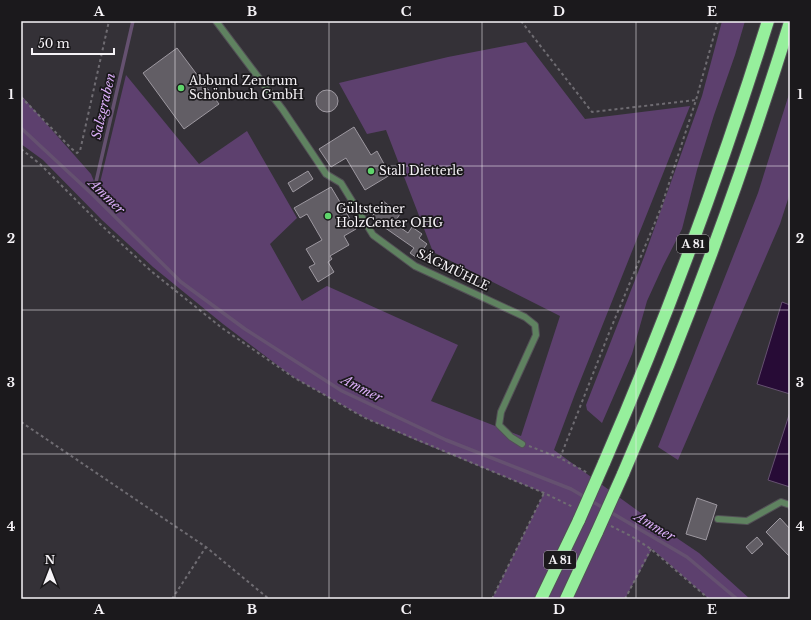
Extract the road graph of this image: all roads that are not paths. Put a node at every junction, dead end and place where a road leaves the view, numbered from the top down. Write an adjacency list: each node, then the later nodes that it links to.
1 (216, 21): 4 (lane, SÄGMÜHLE)
2 (768, 21): 7 (highway, A 81, bridge)
3 (790, 22): 8 (highway, A 81, bridge)
4 (522, 444)
5 (790, 506): 6 (lane)
6 (718, 518)
7 (541, 599)
8 (566, 599)

